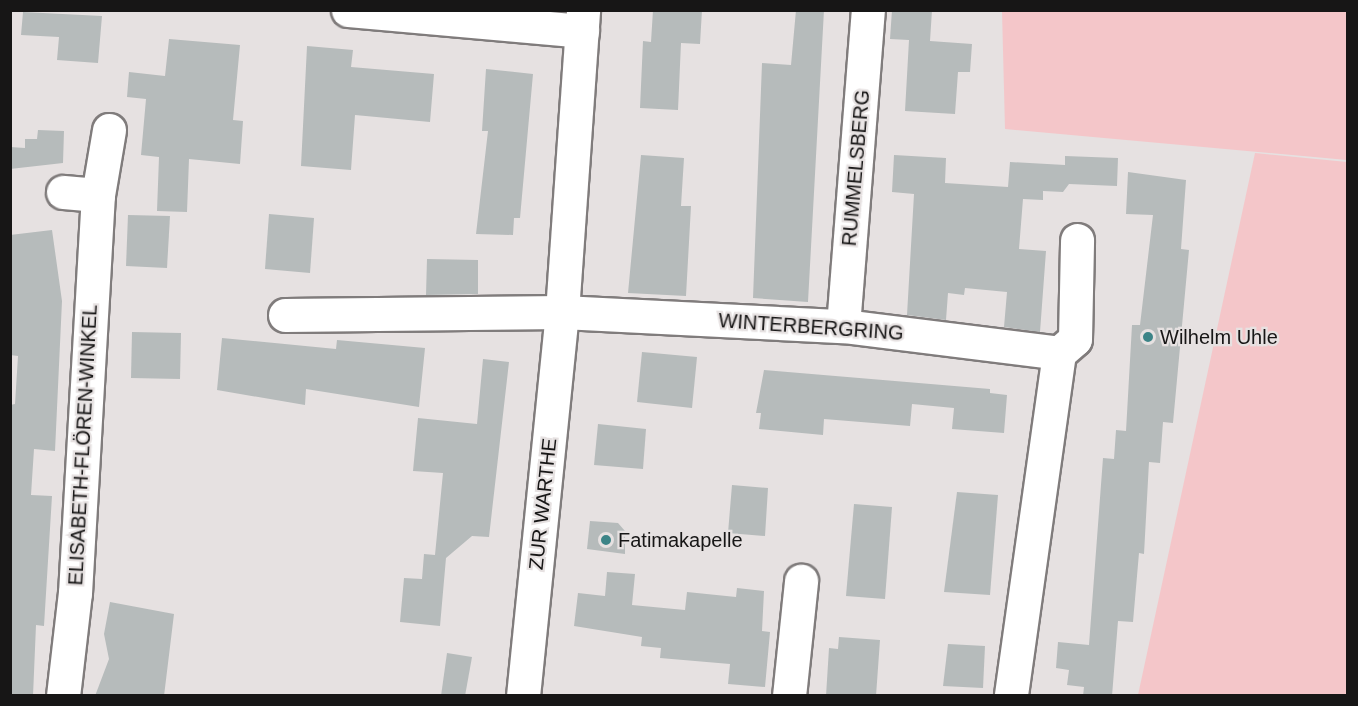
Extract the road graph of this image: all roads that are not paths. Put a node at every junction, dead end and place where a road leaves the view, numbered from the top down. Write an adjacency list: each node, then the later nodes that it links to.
1 (348, 10): 3 (street)
2 (868, 10): 10 (street, RUMMELSBERG)
3 (583, 21): 8 (street, ZUR WARTHE)
4 (109, 130): 6 (street, ELISABETH-FLÖREN-WINKEL)
5 (63, 192): 6 (street)
6 (98, 195): 13 (street, ELISABETH-FLÖREN-WINKEL)
7 (1077, 240): 11 (street)
8 (562, 312): 9 (street); 10 (street, WINTERBERGRING); 14 (street, ZUR WARTHE)
9 (285, 315)
10 (843, 326): 11 (street, WINTERBERGRING)
11 (1059, 353): 16 (street)
12 (801, 581): 15 (street)
13 (63, 696)
14 (523, 696)
15 (789, 696)
16 (1011, 696)

